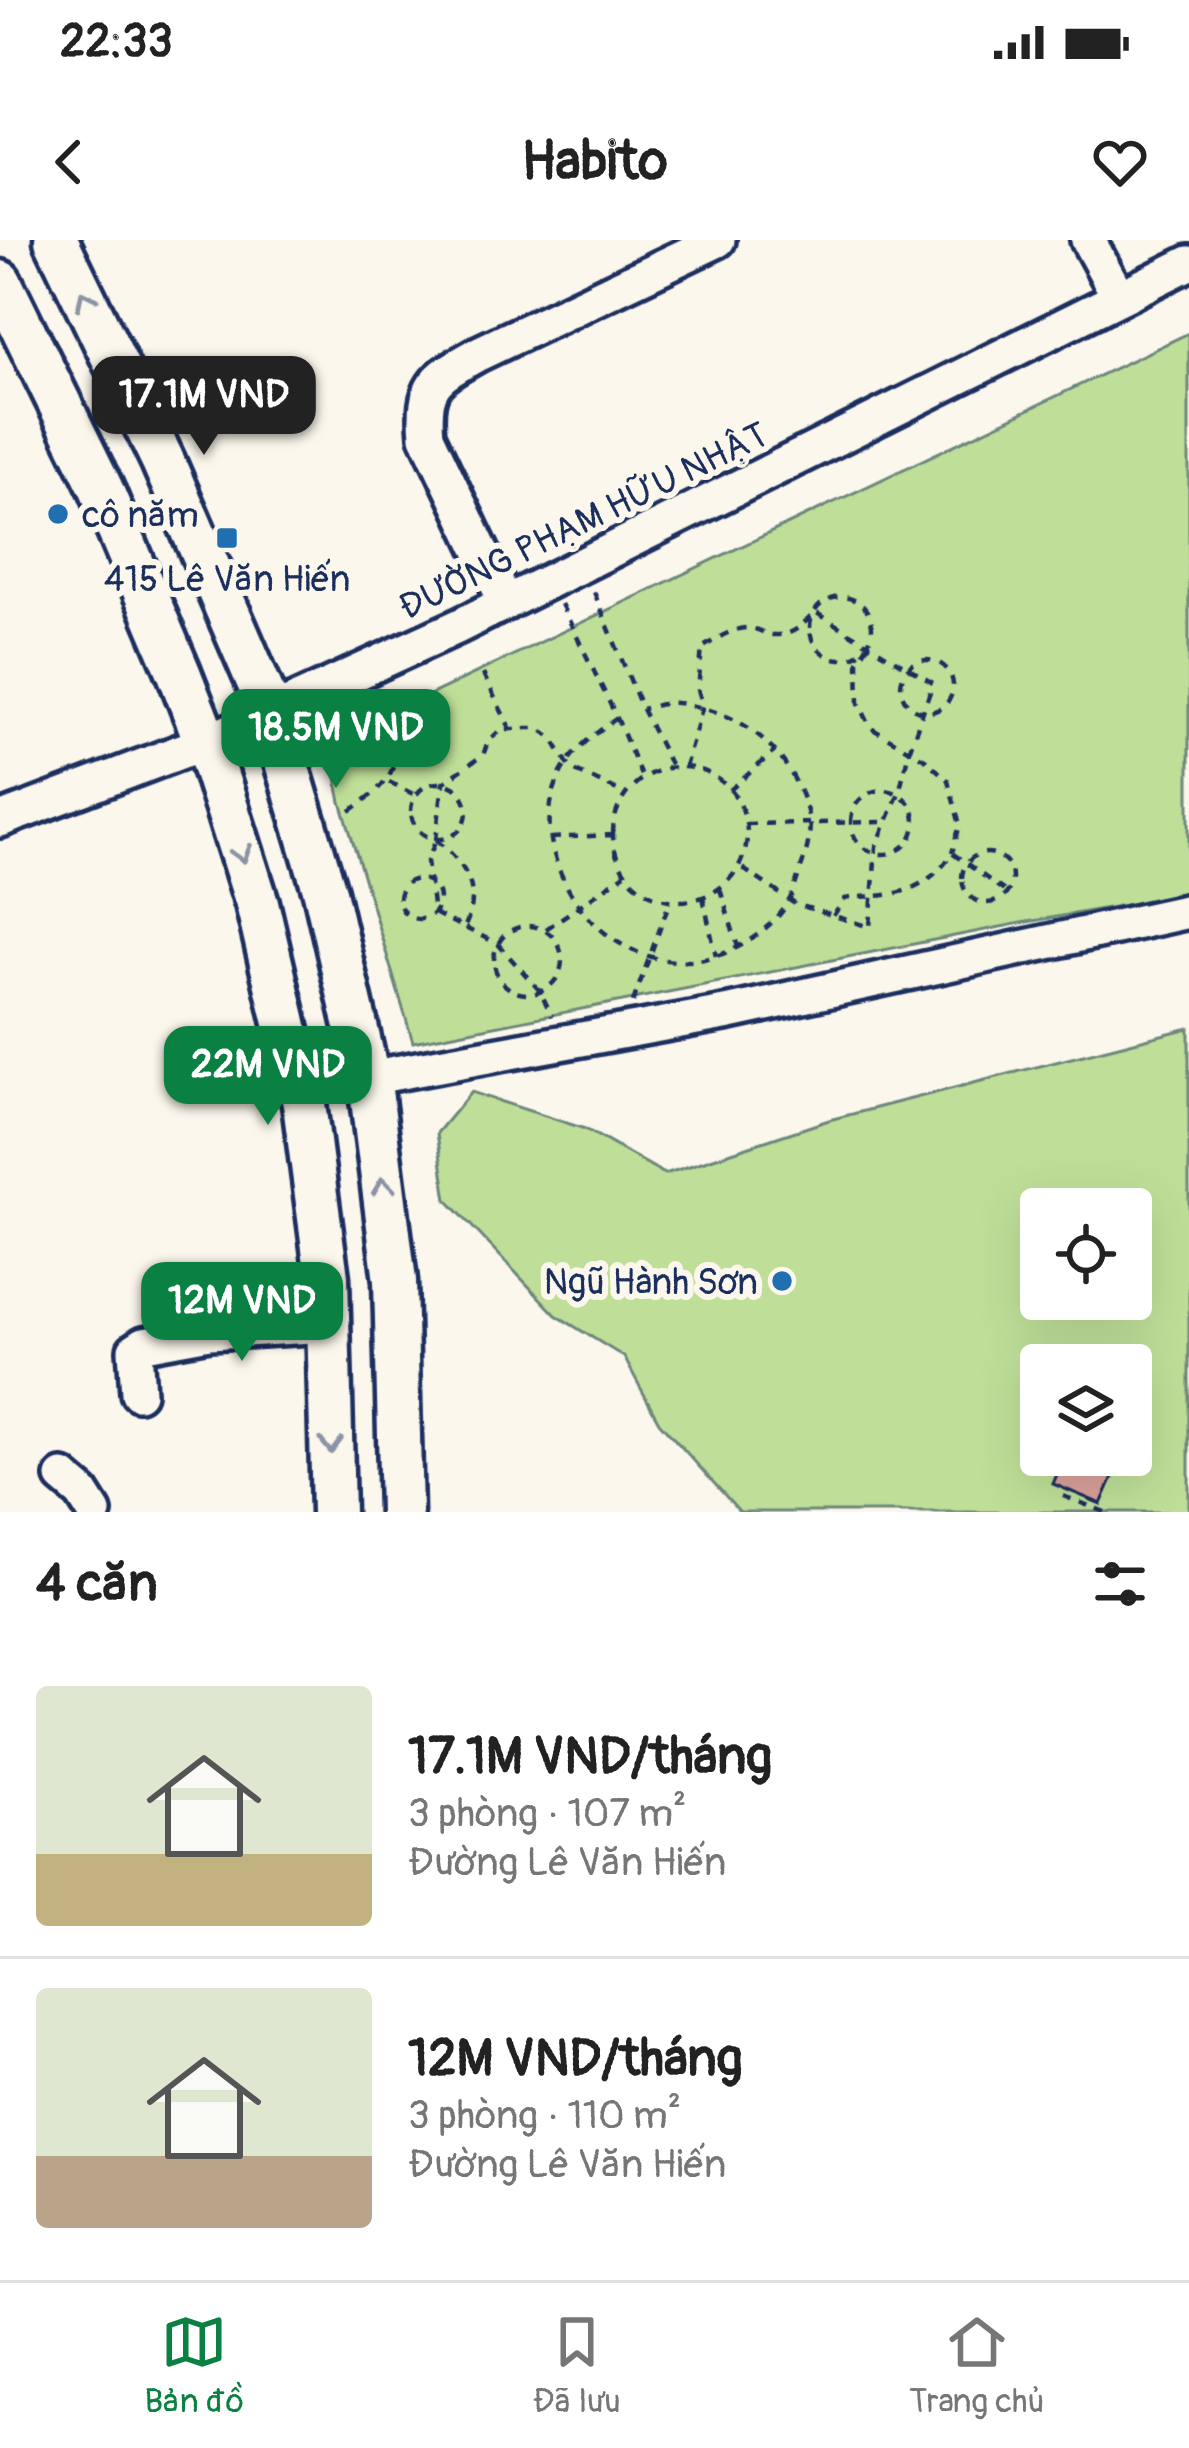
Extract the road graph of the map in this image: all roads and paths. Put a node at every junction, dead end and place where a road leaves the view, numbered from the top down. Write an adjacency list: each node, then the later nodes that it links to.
1 (56, 240): 16 (main road, one-way to 1)
2 (718, 240): 9 (street)
3 (1088, 240): 6 (street)
4 (1189, 262): 6 (street, ĐƯỜNG PHẠM HỮU NHẬT)
5 (0, 282): 21 (main road)
6 (1119, 297): 7 (street, ĐƯỜNG PHẠM HỮU NHẬT)
7 (584, 566): 8 (street, ĐƯỜNG PHẠM HỮU NHẬT); 15 (path)
8 (551, 582): 9 (street, ĐƯỜNG PHẠM HỮU NHẬT); 19 (path)
9 (506, 603): 16 (street, ĐƯỜNG PHẠM HỮU NHẬT)
10 (814, 612): 11 (path); 11 (path); 11 (path); 14 (path)
11 (868, 644): 12 (path); 22 (path)
12 (908, 668): 17 (path); 17 (path); 17 (path)
13 (483, 674): 20 (path)
14 (703, 708): 15 (path); 23 (path); 25 (path)
15 (642, 710): 26 (path)
16 (272, 712): 21 (street, ĐƯỜNG PHẠM HỮU NHẬT); 67 (main road)
17 (923, 712): 22 (path)
18 (389, 716): 28 (path)
19 (617, 718): 24 (path); 27 (path)
20 (510, 728): 24 (path); 29 (path)
21 (206, 742): 35 (street, ĐƯỜNG PHẠM HỮU NHẬT); 68 (main road, one-way to 68)
22 (909, 751): 31 (path); 43 (path)
23 (775, 752): 30 (path); 37 (path)
24 (568, 763): 32 (path); 41 (path)
25 (685, 767): 26 (path); 30 (path)
26 (672, 768): 27 (path)
27 (642, 778): 32 (path)
28 (388, 782): 33 (path); 34 (path)
29 (442, 783): 33 (path); 42 (path); 42 (path)
30 (730, 790): 39 (path)
31 (899, 793): 36 (path); 38 (path); 44 (path)
32 (626, 794): 40 (path)
33 (415, 795): 42 (path)
34 (350, 811)
35 (0, 820)
36 (884, 822): 38 (path); 44 (path)
37 (810, 823): 38 (path); 39 (path); 54 (path)
38 (850, 823): 44 (path)
39 (746, 824): 46 (path)
40 (612, 835): 41 (path); 47 (path)
41 (551, 838): 55 (path)
42 (436, 840): 48 (path); 59 (path)
43 (952, 853): 45 (path); 51 (path)
44 (875, 854): 51 (path)
45 (966, 863): 50 (path); 50 (path); 50 (path)
46 (739, 866): 49 (path); 54 (path)
47 (625, 874): 53 (path); 55 (path)
48 (428, 881): 57 (path); 57 (path)
49 (720, 888): 52 (path); 62 (path)
50 (1007, 893)
51 (872, 896): 58 (path); 58 (path)
52 (703, 897): 53 (path); 63 (path)
53 (670, 901): 64 (path)
54 (790, 901): 58 (path); 62 (path)
55 (579, 906): 60 (path); 64 (path)
56 (1189, 910): 66 (street)
57 (434, 913): 59 (path)
58 (833, 916)
59 (464, 928): 61 (path)
60 (543, 930): 61 (path); 65 (path)
61 (498, 944): 65 (path); 65 (path)
62 (738, 946): 63 (path)
63 (716, 956): 64 (path)
64 (648, 957): 66 (path)
65 (540, 992)
66 (623, 1031): 67 (street)
67 (368, 1078): 74 (main road, one-way to 67)
68 (328, 1325): 69 (street); 73 (main road, one-way to 73)
69 (138, 1393)
70 (63, 1477): 72 (street)
71 (1063, 1496): 75 (path)
72 (94, 1512)
73 (333, 1512)
74 (401, 1512)
75 (1105, 1512)

